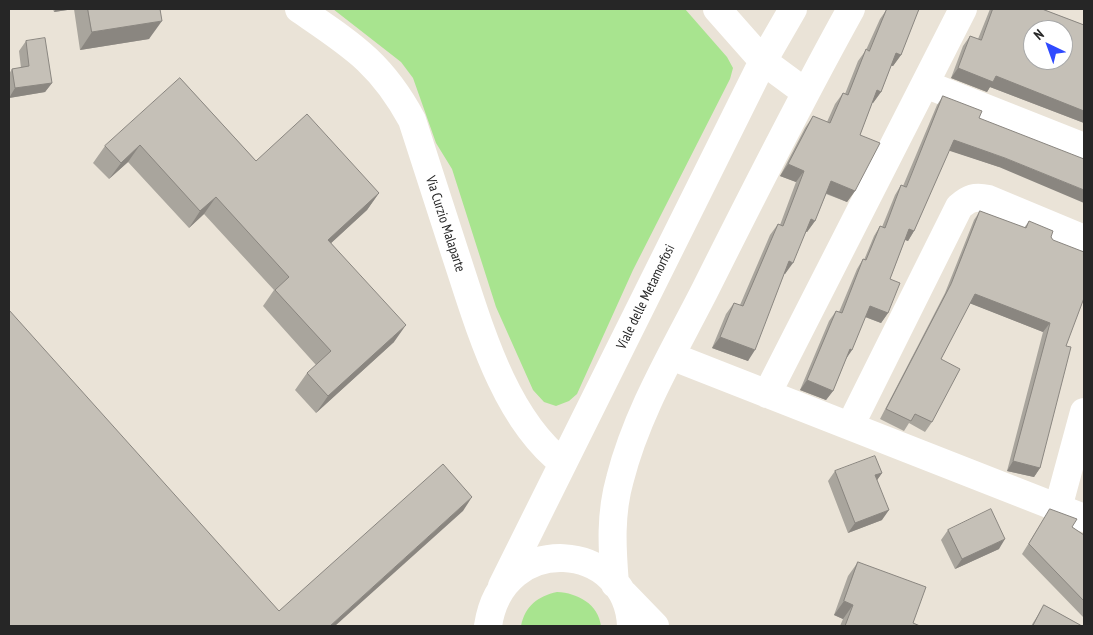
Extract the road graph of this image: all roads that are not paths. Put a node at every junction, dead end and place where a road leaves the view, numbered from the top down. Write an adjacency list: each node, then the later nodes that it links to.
1 (299, 9): 15 (street, Via Curzio Malaparte)
2 (717, 9): 6 (street)
3 (793, 9): 6 (street, Viale delle Metamorfosi)
4 (851, 9): 8 (street)
5 (963, 9): 7 (street)
6 (763, 61): 8 (street); 15 (street, Viale delle Metamorfosi)
7 (925, 84): 9 (street); 12 (street)
8 (805, 92): 11 (street)
9 (1084, 147)
10 (1084, 239): 14 (street)
11 (671, 356): 12 (street); 18 (street)
12 (767, 394): 14 (street)
13 (1084, 412): 16 (street)
14 (850, 426): 16 (street)
15 (563, 463): 19 (street, Viale delle Metamorfosi)
16 (1058, 508): 17 (street)
17 (1084, 518)
18 (615, 584): 19 (street); 21 (street); 22 (street)
19 (502, 586): 20 (street, Viale delle Metamorfosi)
20 (488, 626)
21 (631, 626)
22 (655, 626)

